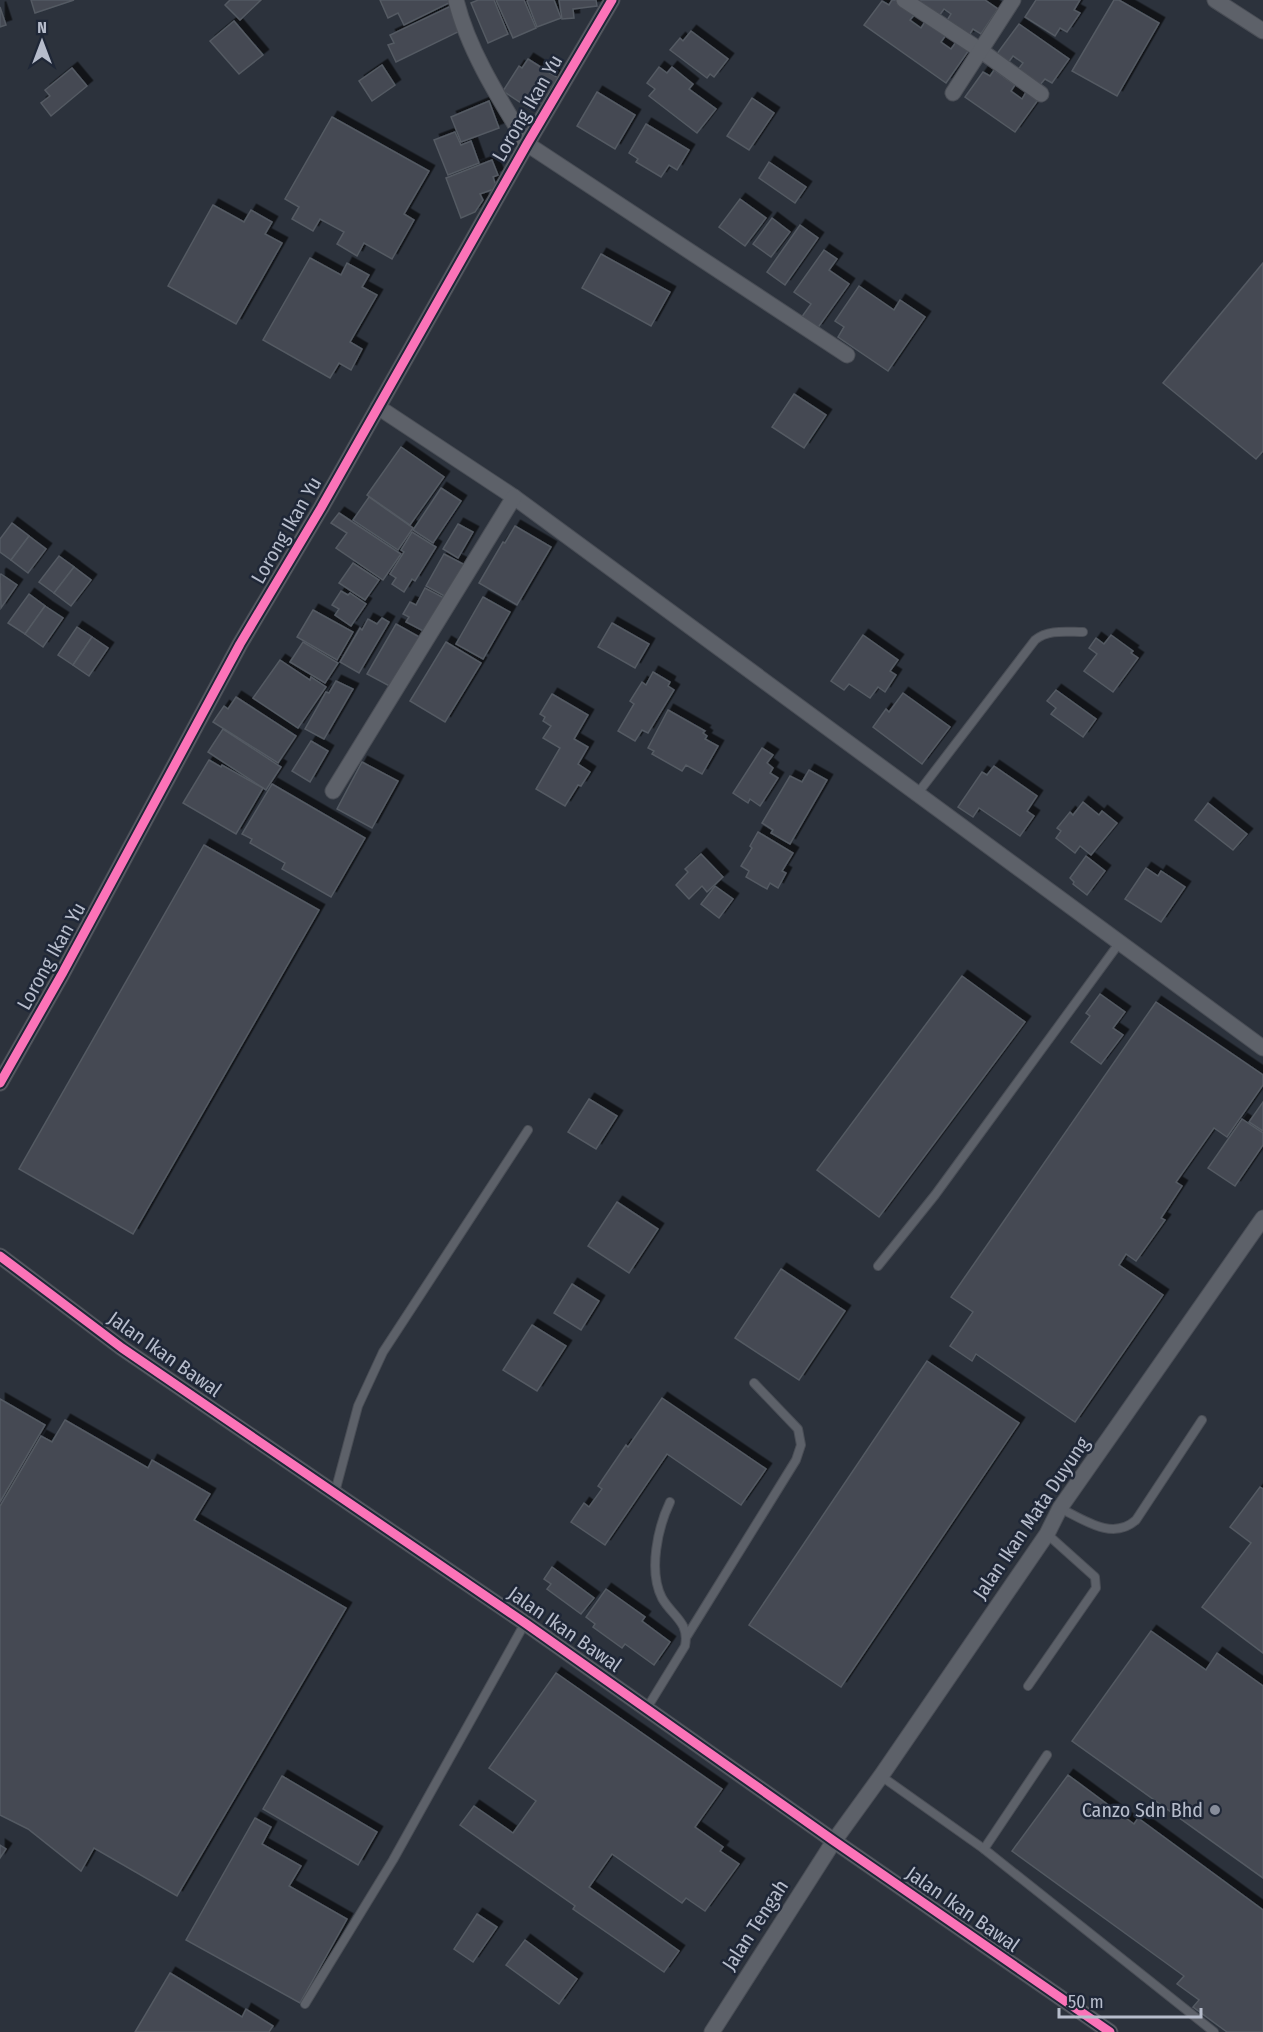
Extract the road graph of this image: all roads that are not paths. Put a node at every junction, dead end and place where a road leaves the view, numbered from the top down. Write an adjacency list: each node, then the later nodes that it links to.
1 (456, 0): 10 (street)
2 (612, 0): 10 (street, Lorong Ikan Yu)
3 (904, 0): 7 (street)
4 (1013, 0): 7 (street)
5 (1215, 0): 6 (street)
6 (1263, 32)
7 (980, 50): 8 (street); 9 (street)
8 (953, 93)
9 (1041, 94)
10 (527, 144): 11 (street); 12 (street, Lorong Ikan Yu)
11 (847, 355)
12 (378, 407): 13 (street); 19 (street, Lorong Ikan Yu)
13 (514, 497): 15 (street); 16 (street)
14 (1083, 632): 16 (lane)
15 (333, 791)
16 (918, 793): 17 (street)
17 (1120, 942): 18 (street); 23 (lane)
18 (1263, 1048)
19 (0, 1083)
20 (528, 1130): 26 (lane)
21 (1263, 1218): 28 (street, Jalan Ikan Mata Duyung)
22 (0, 1256): 26 (street, Jalan Ikan Bawal)
23 (878, 1266)
24 (754, 1383): 31 (lane)
25 (1202, 1420): 28 (lane)
26 (334, 1492): 30 (street, Jalan Ikan Bawal)
27 (670, 1502): 31 (lane)
28 (1060, 1508): 29 (street, Jalan Ikan Mata Duyung)
29 (1047, 1534): 32 (lane); 35 (street, Jalan Ikan Mata Duyung)
30 (525, 1623): 33 (street, Jalan Ikan Bawal); 38 (lane)
31 (687, 1636): 33 (lane)
32 (1028, 1686)
33 (647, 1708): 36 (street, Jalan Ikan Bawal)
34 (1047, 1755): 37 (lane)
35 (881, 1776): 36 (street, Jalan Ikan Mata Duyung); 37 (lane)
36 (834, 1841): 39 (street, Jalan Tengah); 40 (street, Jalan Ikan Bawal)
37 (984, 1850): 41 (lane)
38 (304, 2004)
39 (712, 2032)
40 (1110, 2032)
41 (1214, 2032)

